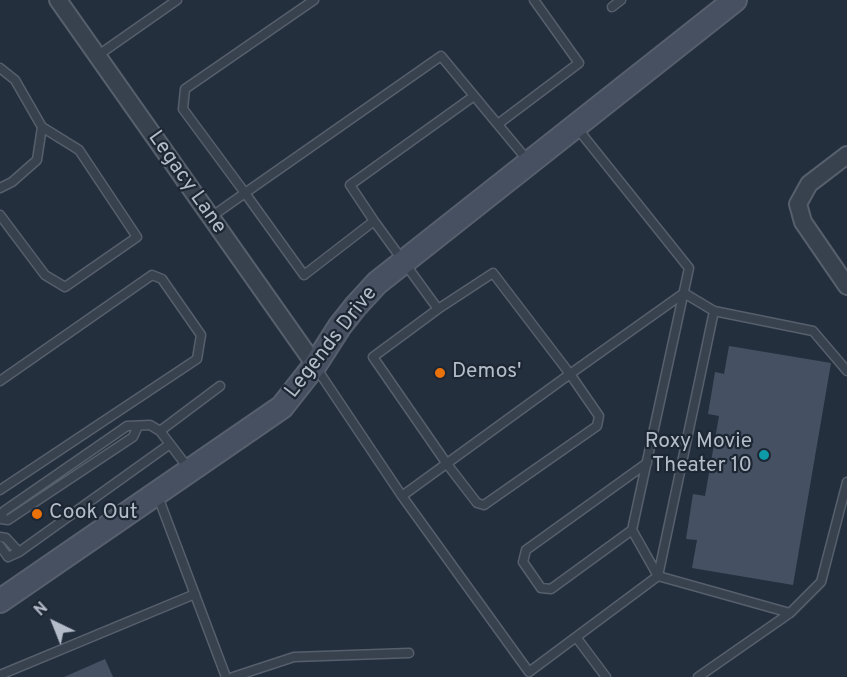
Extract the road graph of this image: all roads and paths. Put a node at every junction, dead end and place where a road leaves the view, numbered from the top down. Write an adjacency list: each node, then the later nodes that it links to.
1 (58, 0): 8 (street, Legacy Lane)
2 (177, 0): 8 (lane)
3 (314, 0): 17 (lane)
4 (534, 0): 11 (lane)
5 (621, 0): 7 (lane)
6 (728, 2): 12 (street, Legends Drive)
7 (612, 7)
8 (97, 56): 19 (street, Legacy Lane)
9 (0, 68): 13 (lane)
10 (474, 96): 11 (lane); 17 (lane); 20 (lane)
11 (498, 124): 15 (lane)
12 (576, 126): 15 (street, Legends Drive); 23 (lane)
13 (42, 127): 16 (lane); 18 (lane)
14 (847, 155): 22 (street)
15 (530, 162): 21 (street, Legends Drive)
16 (0, 188)
17 (245, 193): 19 (lane); 20 (lane)
18 (0, 214)
19 (211, 217): 26 (street, Legacy Lane)
20 (374, 221): 21 (lane)
21 (404, 262): 24 (lane); 26 (street, Legends Drive)
22 (847, 286)
23 (684, 293): 25 (lane); 28 (lane); 33 (lane)
24 (438, 309): 28 (lane); 34 (lane)
25 (714, 311): 27 (lane); 45 (lane)
26 (315, 365): 35 (street, Legends Drive); 39 (lane)
27 (847, 371)
28 (570, 374): 34 (lane); 34 (lane)
29 (0, 381): 37 (lane)
30 (220, 386): 31 (lane)
31 (160, 431): 32 (lane); 40 (lane)
32 (170, 444): 35 (lane); 44 (lane)
33 (647, 463): 41 (lane); 41 (lane)
34 (447, 464): 39 (lane)
35 (190, 471): 38 (street, Legends Drive)
36 (847, 482): 48 (lane)
37 (0, 490)
38 (157, 493): 46 (lane); 47 (street, Legends Drive)
39 (402, 496): 49 (lane)
40 (0, 519)
41 (632, 530): 45 (lane)
42 (0, 537): 44 (lane)
43 (0, 546): 44 (lane)
44 (19, 552)
45 (657, 576): 48 (lane); 49 (lane)
46 (195, 594): 51 (lane); 52 (lane)
47 (0, 601)
48 (790, 613): 55 (lane)
49 (576, 637): 54 (lane)
50 (409, 653): 53 (lane)
51 (0, 675)
52 (226, 677)
53 (233, 677)
54 (606, 677)
55 (698, 677)

